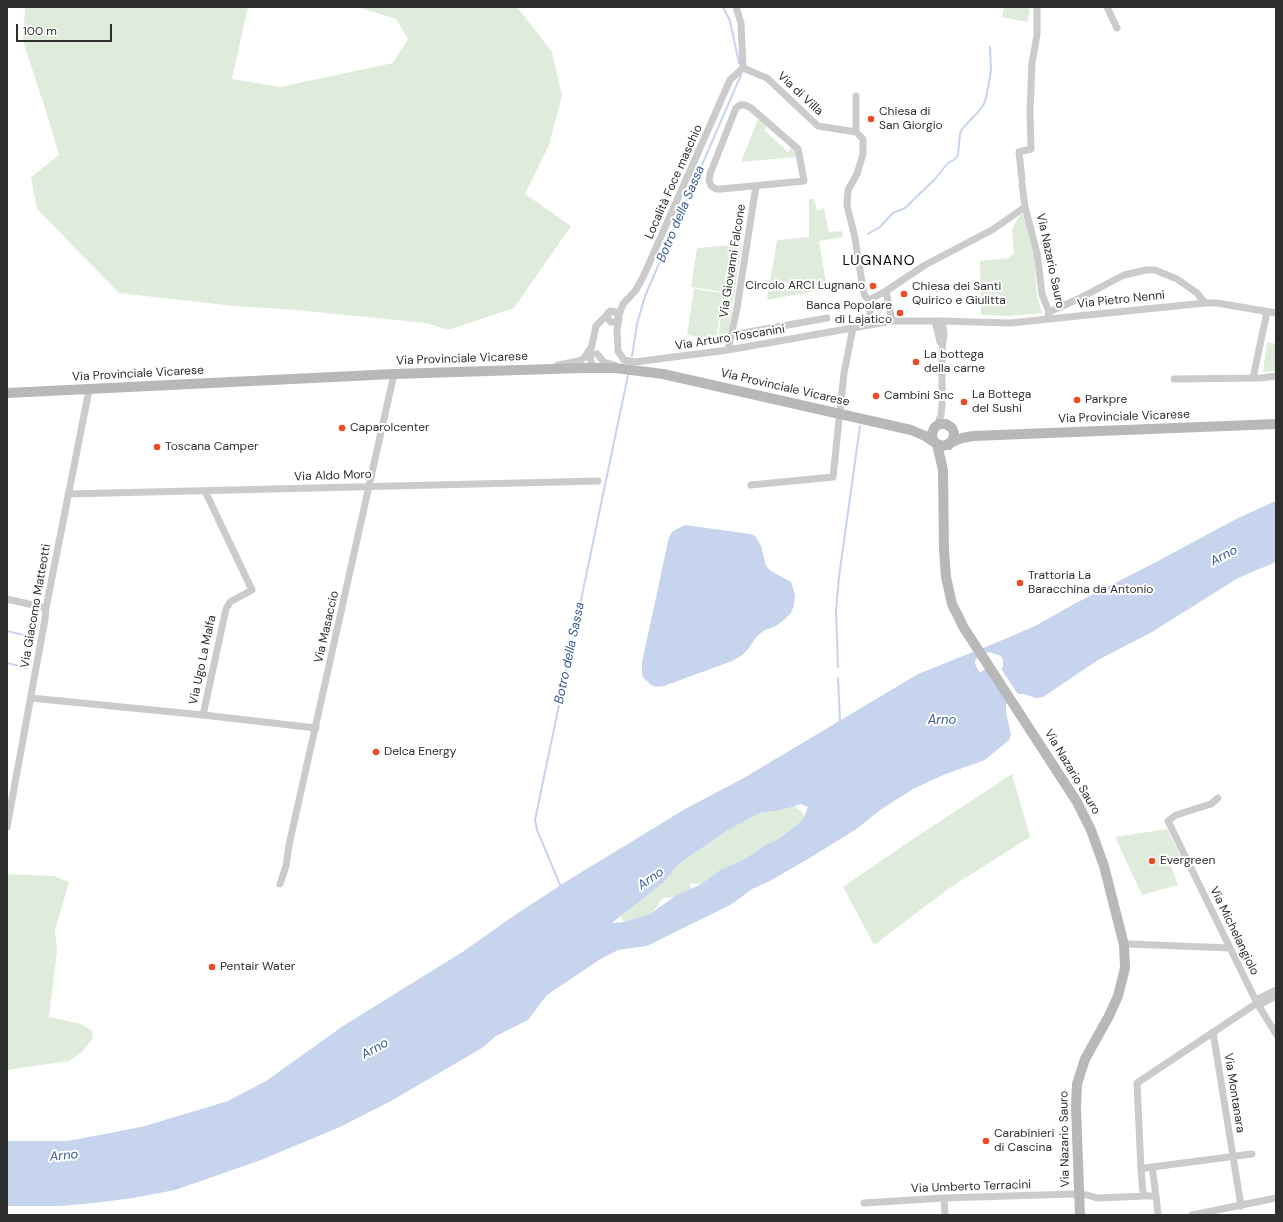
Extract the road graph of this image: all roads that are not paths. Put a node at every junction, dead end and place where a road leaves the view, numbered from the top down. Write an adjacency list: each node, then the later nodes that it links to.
1 (736, 7): 5 (street)
2 (1037, 7): 9 (street, Via Nazario Sauro)
3 (1107, 7): 4 (street)
4 (1117, 28)
5 (743, 68): 7 (street, Via di Villa); 15 (street, Località Foce maschio)
6 (856, 96): 7 (street)
7 (856, 132): 11 (street)
8 (756, 186): 8 (street); 29 (street, Via Giovanni Falcone)
9 (1025, 207): 10 (street); 13 (street, Via Nazario Sauro)
10 (886, 291): 11 (street); 19 (street)
11 (869, 300): 24 (street)
12 (1205, 303): 13 (street); 14 (street, Via Pietro Nenni); 18 (street, Via Pietro Nenni)
13 (1049, 312): 18 (street, Via Nazario Sauro)
14 (1267, 312): 16 (street, Via Pietro Nenni); 39 (street)
15 (615, 314): 22 (street); 23 (street); 26 (street)
16 (1276, 314)
17 (827, 318): 29 (street)
18 (1048, 320): 21 (street, Via Pietro Nenni)
19 (892, 321): 20 (street, Via Pietro Nenni); 24 (street, Via Pietro Nenni)
20 (938, 321): 21 (street, Via Pietro Nenni); 27 (street); 31 (street)
21 (954, 321): 27 (street)
22 (610, 322): 23 (street); 26 (street)
23 (600, 323): 28 (street)
24 (871, 325): 25 (street, Via Arturo Toscanini)
25 (853, 328): 32 (street, Via Arturo Toscanini); 44 (street)
26 (617, 330): 32 (street, Via Arturo Toscanini)
27 (944, 334): 31 (street)
28 (594, 335): 30 (street); 33 (street)
29 (732, 335): 32 (street, Via Giovanni Falcone)
30 (591, 347): 34 (street); 35 (street)
31 (942, 349): 43 (street)
32 (728, 350)
33 (597, 354): 34 (street); 36 (street)
34 (594, 368): 35 (main road, Via Provinciale Vicarese); 36 (main road, Via Provinciale Vicarese)
35 (541, 369): 37 (main road, Via Provinciale Vicarese)
36 (638, 370): 44 (main road, Via Provinciale Vicarese)
37 (394, 374): 41 (main road, Via Provinciale Vicarese); 55 (street, Via Masaccio)
38 (1276, 376): 39 (street)
39 (1253, 378): 40 (street)
40 (1174, 379)
41 (89, 390): 42 (main road, Via Provinciale Vicarese); 57 (street, Via Giacomo Matteotti)
42 (7, 393)
43 (942, 405): 46 (street); 47 (street)
44 (840, 414): 48 (main road, Via Provinciale Vicarese); 54 (street)
45 (1276, 424): 49 (main road, Via Provinciale Vicarese)
46 (936, 426): 47 (main road); 48 (main road, Via Provinciale Vicarese); 50 (main road)
47 (951, 428): 49 (main road, Via Provinciale Vicarese); 51 (main road)
48 (911, 430): 50 (main road, Via Provinciale Vicarese)
49 (973, 436): 51 (main road, Via Provinciale Vicarese)
50 (935, 442): 51 (main road); 52 (main road, Via Nazario Sauro)
51 (950, 444): 52 (main road, Via Nazario Sauro)
52 (943, 470): 77 (main road, Via Nazario Sauro)
53 (598, 481): 55 (street, Via Aldo Moro)
54 (752, 485)
55 (370, 486): 56 (street, Via Aldo Moro); 62 (street, Via Masaccio)
56 (205, 491): 57 (street, Via Aldo Moro); 61 (street, Via Ugo La Malfa)
57 (68, 494): 59 (street, Via Giacomo Matteotti)
58 (7, 599): 59 (street)
59 (46, 608): 60 (street, Via Giacomo Matteotti)
60 (31, 698): 61 (street, Via Ugo La Malfa); 64 (street, Via Giacomo Matteotti)
61 (203, 715): 62 (street, Via Ugo La Malfa)
62 (316, 728): 65 (street, Via Masaccio)
63 (1218, 798): 67 (street, Via Michelangiolo)
64 (7, 827)
65 (280, 884)
66 (1129, 944): 67 (street)
67 (1230, 948): 70 (street, Via Michelangiolo)
68 (1276, 990): 70 (street)
69 (1276, 996): 70 (street)
70 (1257, 1003): 71 (street); 72 (street, Via Michelangiolo)
71 (1213, 1032): 74 (street, Via Montanara); 76 (street)
72 (1276, 1034)
73 (1252, 1154): 74 (street)
74 (1233, 1157): 75 (street); 83 (street, Via Montanara)
75 (1152, 1167): 76 (street); 79 (street)
76 (1141, 1169): 78 (street)
77 (1079, 1194): 78 (street, Via Umberto Terracini); 80 (street, Via Umberto Terracini); 85 (main road, Via Nazario Sauro)
78 (1146, 1196): 79 (street, Via Umberto Terracini)
79 (1156, 1196): 86 (street)
80 (944, 1198): 82 (street, Via Umberto Terracini); 84 (street)
81 (1276, 1198): 83 (street)
82 (864, 1203)
83 (1242, 1206): 87 (street)
84 (945, 1215)
85 (1080, 1215)
86 (1158, 1215)
87 (1192, 1215)

